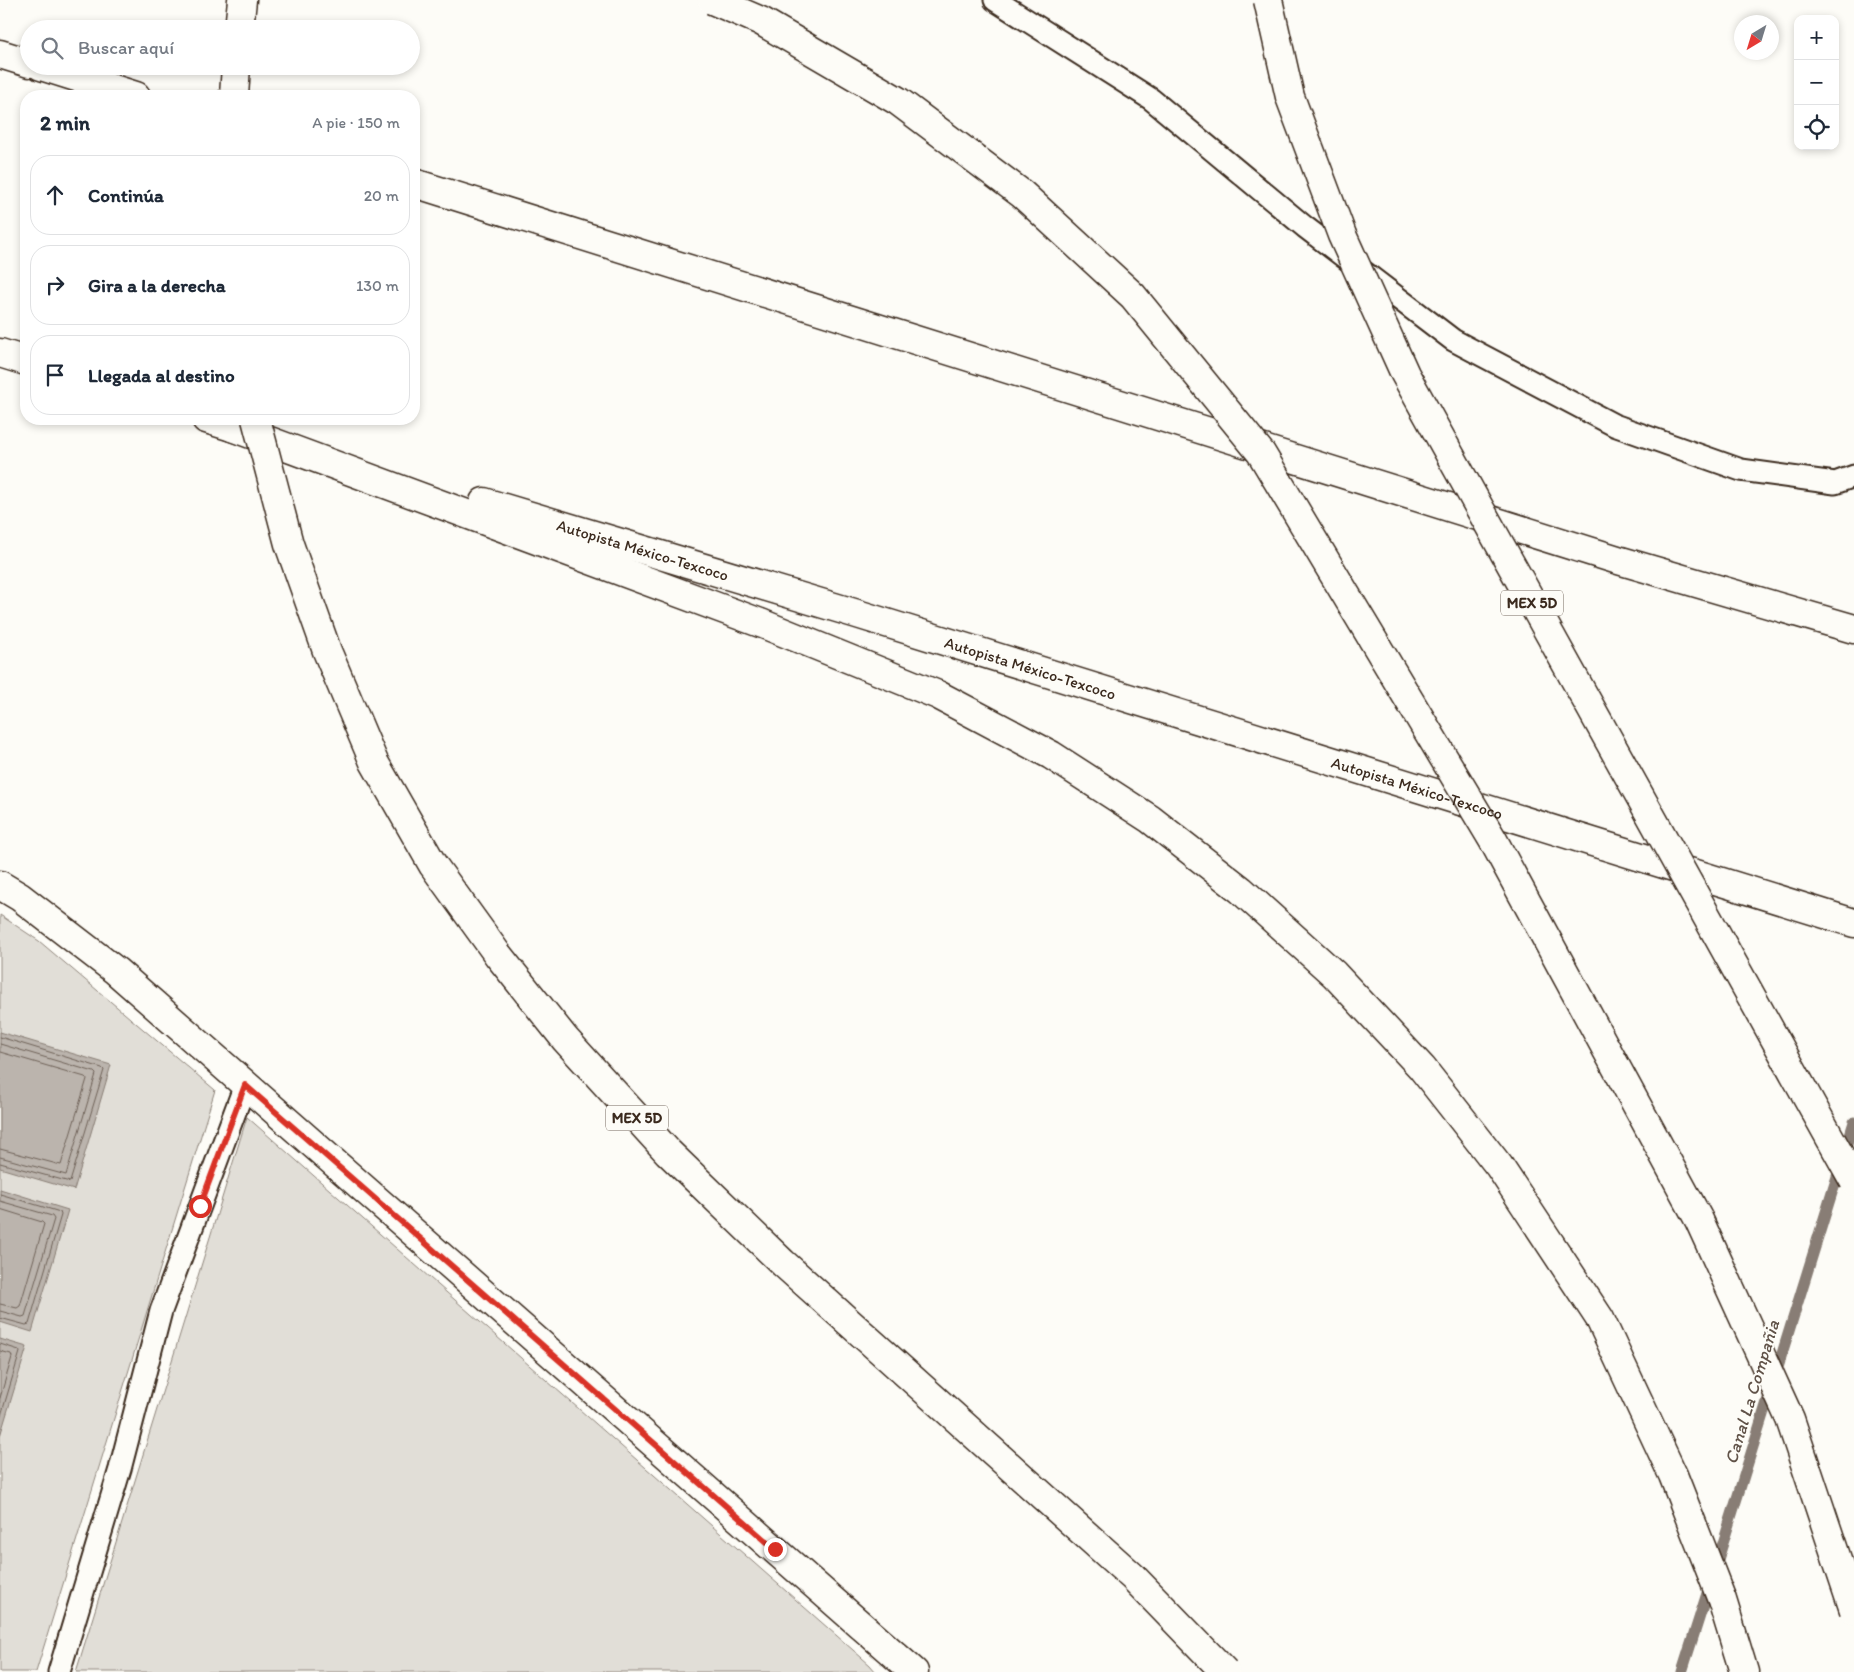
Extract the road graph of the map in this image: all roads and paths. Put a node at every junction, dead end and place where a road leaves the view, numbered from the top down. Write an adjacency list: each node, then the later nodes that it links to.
1 (242, 0): 5 (main road)
2 (712, 0): 24 (main road, bridge)
3 (996, 0): 18 (lane)
4 (1268, 0): 23 (main road, MEX 5D, bridge)
5 (240, 20)
6 (0, 54): 7 (main road)
7 (20, 60)
8 (69, 75): 10 (main road)
9 (235, 75): 11 (main road)
10 (117, 90)
11 (234, 90)
12 (420, 185): 19 (main road)
13 (0, 353): 14 (main road)
14 (20, 360)
15 (245, 425): 27 (main road, MEX 5D, bridge)
16 (249, 425): 28 (main road)
17 (250, 425): 21 (main road, Autopista México-Texcoco)
18 (1854, 476)
19 (1854, 629)
20 (0, 885): 22 (main road)
21 (1854, 923)
22 (245, 1085): 25 (lane); 26 (main road)
23 (1854, 1181)
24 (1854, 1610)
25 (59, 1672)
26 (914, 1672)
27 (1224, 1672)
28 (1744, 1672)

